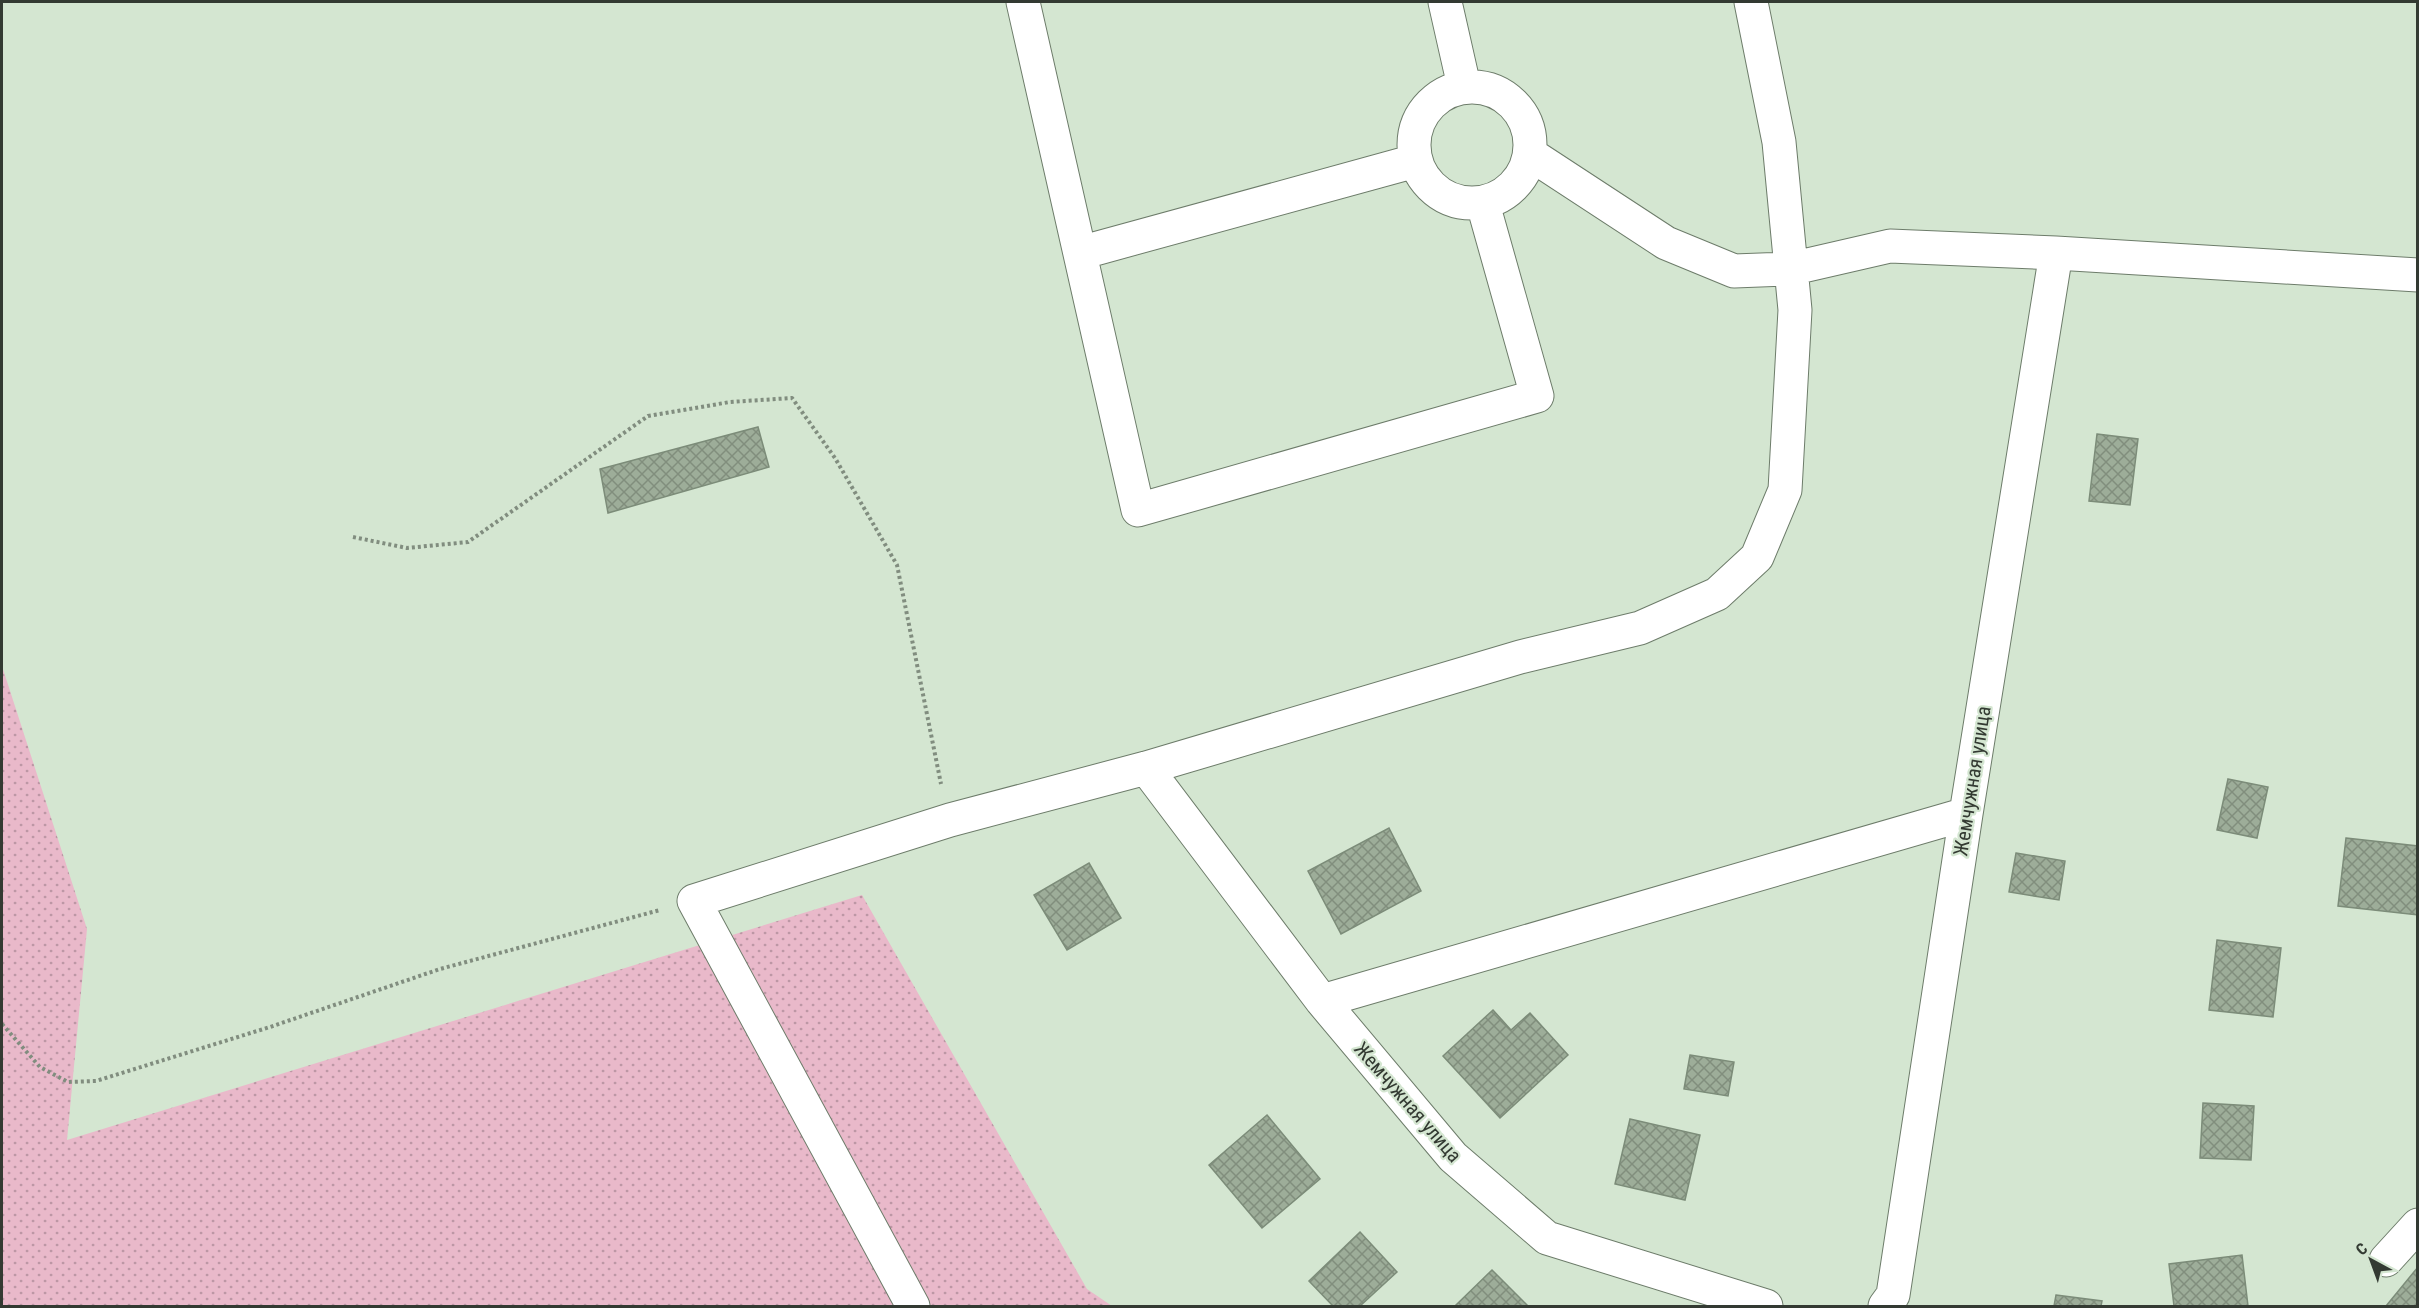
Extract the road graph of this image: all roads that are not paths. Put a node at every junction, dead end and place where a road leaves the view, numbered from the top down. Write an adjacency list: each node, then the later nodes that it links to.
1 (1023, 2): 8 (street)
2 (1445, 2): 4 (street)
3 (1751, 2): 10 (street)
4 (1464, 86): 5 (street); 6 (street)
5 (1530, 153): 7 (street); 10 (street)
6 (1415, 161): 7 (street); 8 (street)
7 (1483, 204): 8 (street)
8 (1080, 253)
9 (2056, 253): 10 (street); 11 (street); 13 (street, Жемчужная улица)
10 (1790, 269): 12 (street)
11 (2418, 275)
12 (1146, 768): 14 (street, Жемчужная улица); 17 (street)
13 (1966, 814): 14 (street); 19 (street, Жемчужная улица)
14 (1322, 1001): 18 (street, Жемчужная улица)
15 (2418, 1225): 16 (street)
16 (2386, 1260)
17 (913, 1306)
18 (1766, 1306)
19 (1885, 1306)

